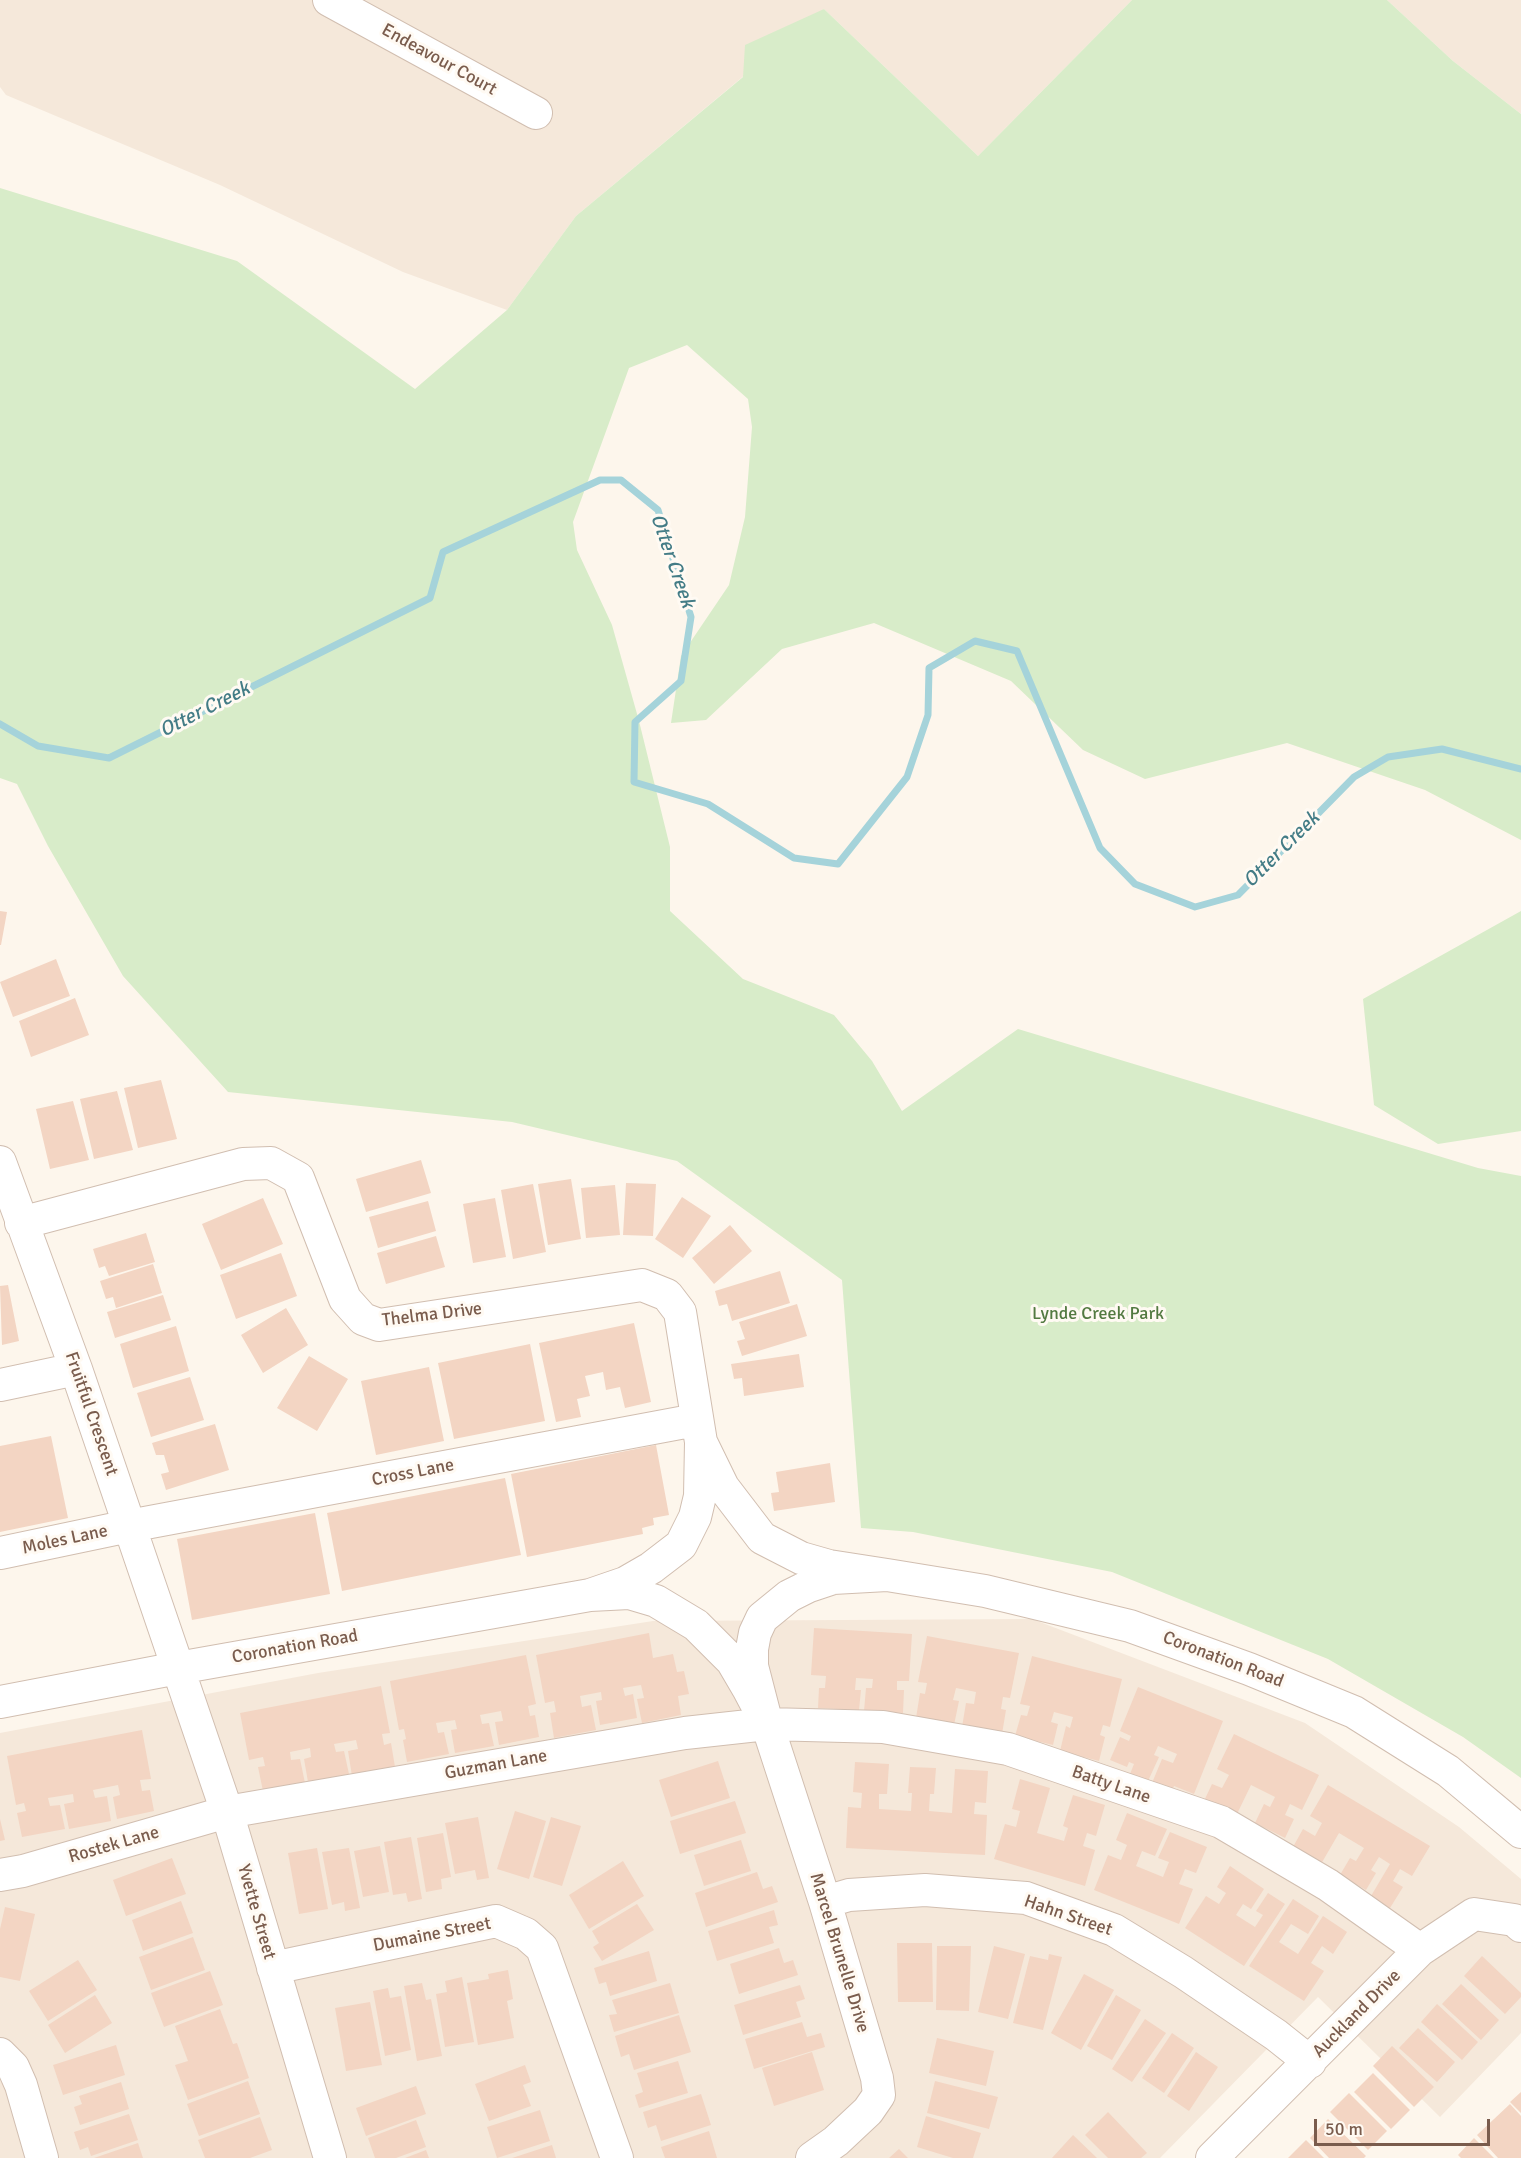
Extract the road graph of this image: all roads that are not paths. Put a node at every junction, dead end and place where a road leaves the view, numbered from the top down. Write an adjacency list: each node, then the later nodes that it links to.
1 (339, 2): 2 (street, Endeavour Court)
2 (536, 113)
3 (0, 1162): 4 (street, Fruitful Crescent)
4 (21, 1222): 5 (street, Fruitful Crescent); 7 (street, Thelma Drive)
5 (76, 1370): 6 (street); 8 (street, Fruitful Crescent)
6 (0, 1385)
7 (698, 1431): 8 (street, Cross Lane); 9 (street, Thelma Drive); 10 (street, Thelma Drive)
8 (129, 1526): 11 (street, Moles Lane); 16 (street, Fruitful Crescent)
9 (762, 1538): 10 (street); 12 (street, Coronation Road); 14 (street)
10 (681, 1545): 13 (street, Coronation Road); 15 (street)
11 (0, 1553)
12 (888, 1575): 14 (street, Coronation Road); 20 (street, Coronation Road)
13 (590, 1596): 15 (street, Coronation Road); 16 (street, Coronation Road)
14 (762, 1618): 15 (street); 18 (street, Marcel Brunelle Drive)
15 (696, 1624): 18 (street, Marcel Brunelle Drive)
16 (178, 1668): 17 (street, Coronation Road); 19 (street, Yvette Street)
17 (0, 1702)
18 (766, 1724): 19 (street, Guzman Lane); 22 (street, Marcel Brunelle Drive); 24 (street, Batty Lane)
19 (227, 1812): 21 (street, Rostek Lane); 25 (street, Yvette Street)
20 (1521, 1832)
21 (0, 1875)
22 (825, 1902): 27 (street, Hahn Street); 31 (street, Marcel Brunelle Drive)
23 (1521, 1926): 24 (street, Auckland Drive)
24 (1420, 1950): 27 (street, Auckland Drive)
25 (273, 1968): 29 (street, Yvette Street); 30 (street, Dumaine Street)
26 (0, 2054): 28 (street)
27 (1310, 2062): 32 (street, Auckland Drive)
28 (42, 2158)
29 (330, 2158)
30 (617, 2158)
31 (812, 2158)
32 (1212, 2158)

